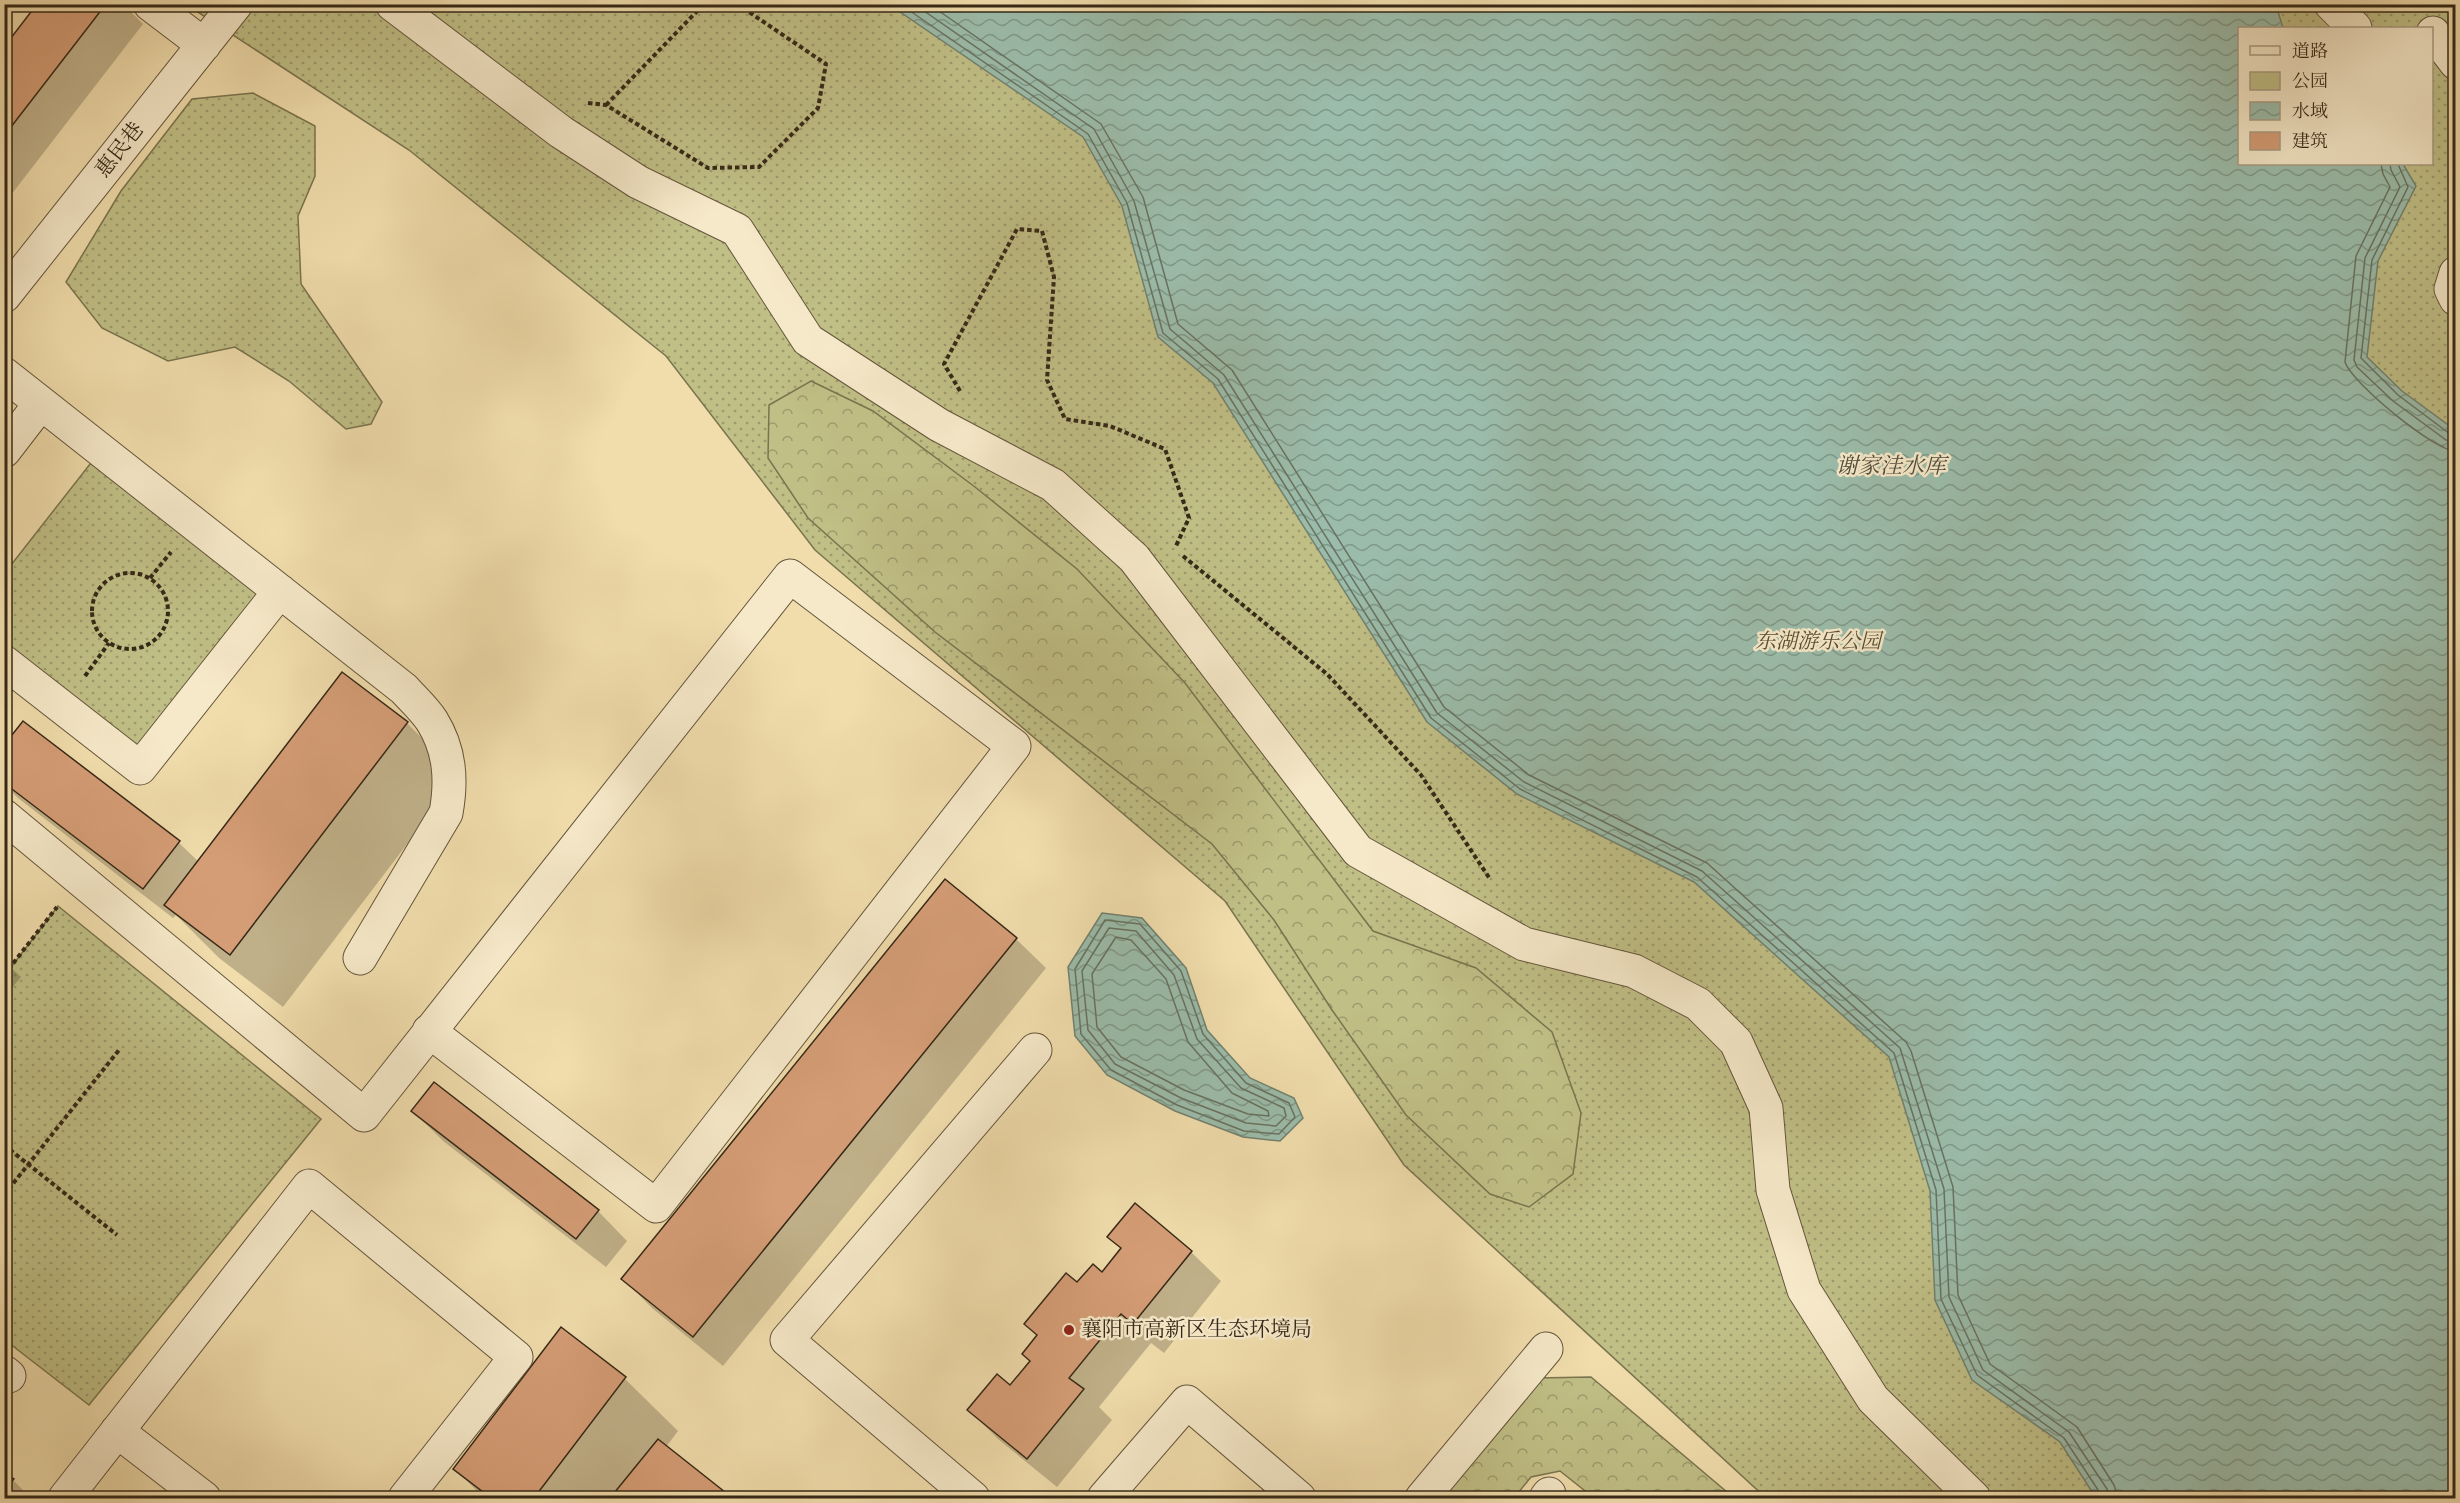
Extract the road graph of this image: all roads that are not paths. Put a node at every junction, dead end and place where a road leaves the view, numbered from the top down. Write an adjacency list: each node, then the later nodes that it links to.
1 (150, 4): 7 (street)
2 (236, 4): 7 (street, 惠民巷)
3 (392, 4): 30 (street)
4 (2331, 4): 5 (street)
5 (2354, 27)
6 (2440, 28): 8 (street)
7 (204, 45): 10 (street, 惠民巷)
8 (2456, 63)
9 (2456, 273): 11 (street)
10 (4, 296)
11 (2456, 299)
12 (4, 374): 13 (street)
13 (41, 403): 14 (street); 15 (street)
14 (4, 451)
15 (280, 591): 16 (street); 18 (street)
16 (4, 662)
17 (4, 816): 19 (street)
18 (360, 958)
19 (429, 1031): 19 (street)
20 (1035, 1050): 26 (street)
21 (1546, 1349): 29 (street)
22 (117, 1431): 23 (street); 24 (street); 25 (street)
23 (65, 1498)
24 (204, 1498)
25 (405, 1498)
26 (972, 1498)
27 (1104, 1498): 28 (street)
28 (1299, 1498)
29 (1422, 1498)
30 (1974, 1498)

